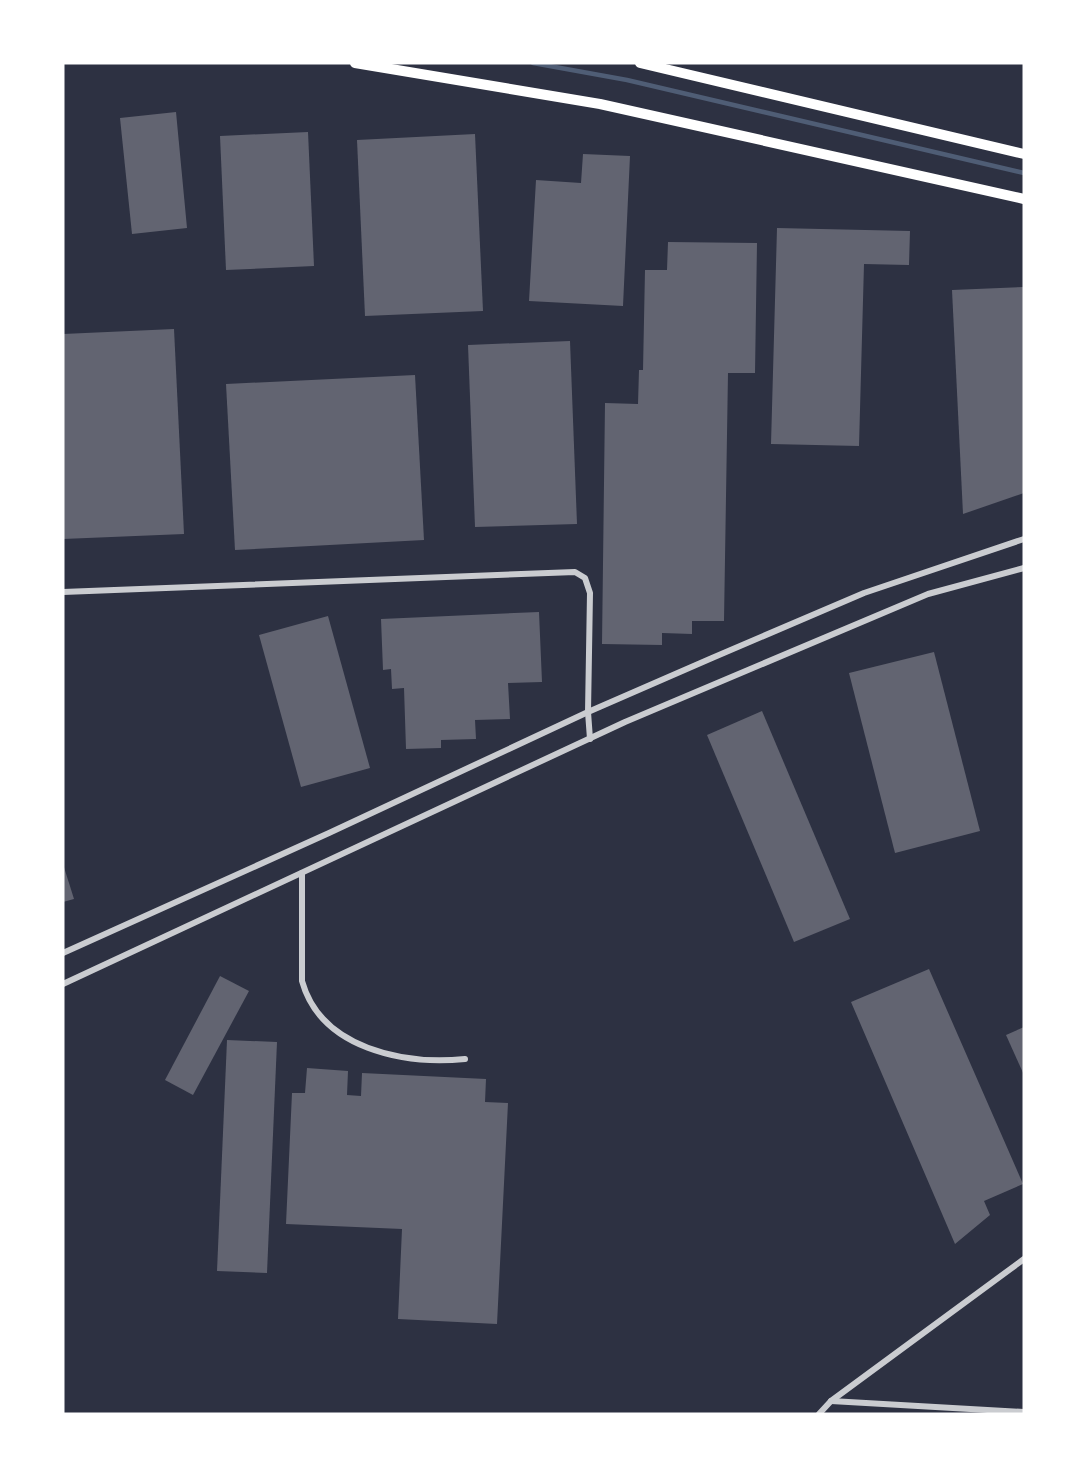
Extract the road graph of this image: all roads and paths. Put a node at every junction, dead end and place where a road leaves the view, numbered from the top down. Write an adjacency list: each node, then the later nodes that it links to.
1 (355, 63): 4 (main road)
2 (640, 63): 3 (main road)
3 (1024, 154)
4 (1024, 199)
5 (1024, 539): 8 (street)
6 (1024, 568): 9 (street)
7 (63, 592): 8 (street)
8 (588, 712): 9 (street); 11 (street)
9 (590, 739): 10 (street)
10 (302, 873): 12 (street); 13 (street)
11 (63, 952)
12 (63, 984)
13 (465, 1059)
14 (1024, 1259): 15 (street)
15 (831, 1401): 16 (street); 17 (street)
16 (1024, 1412)
17 (819, 1414)

